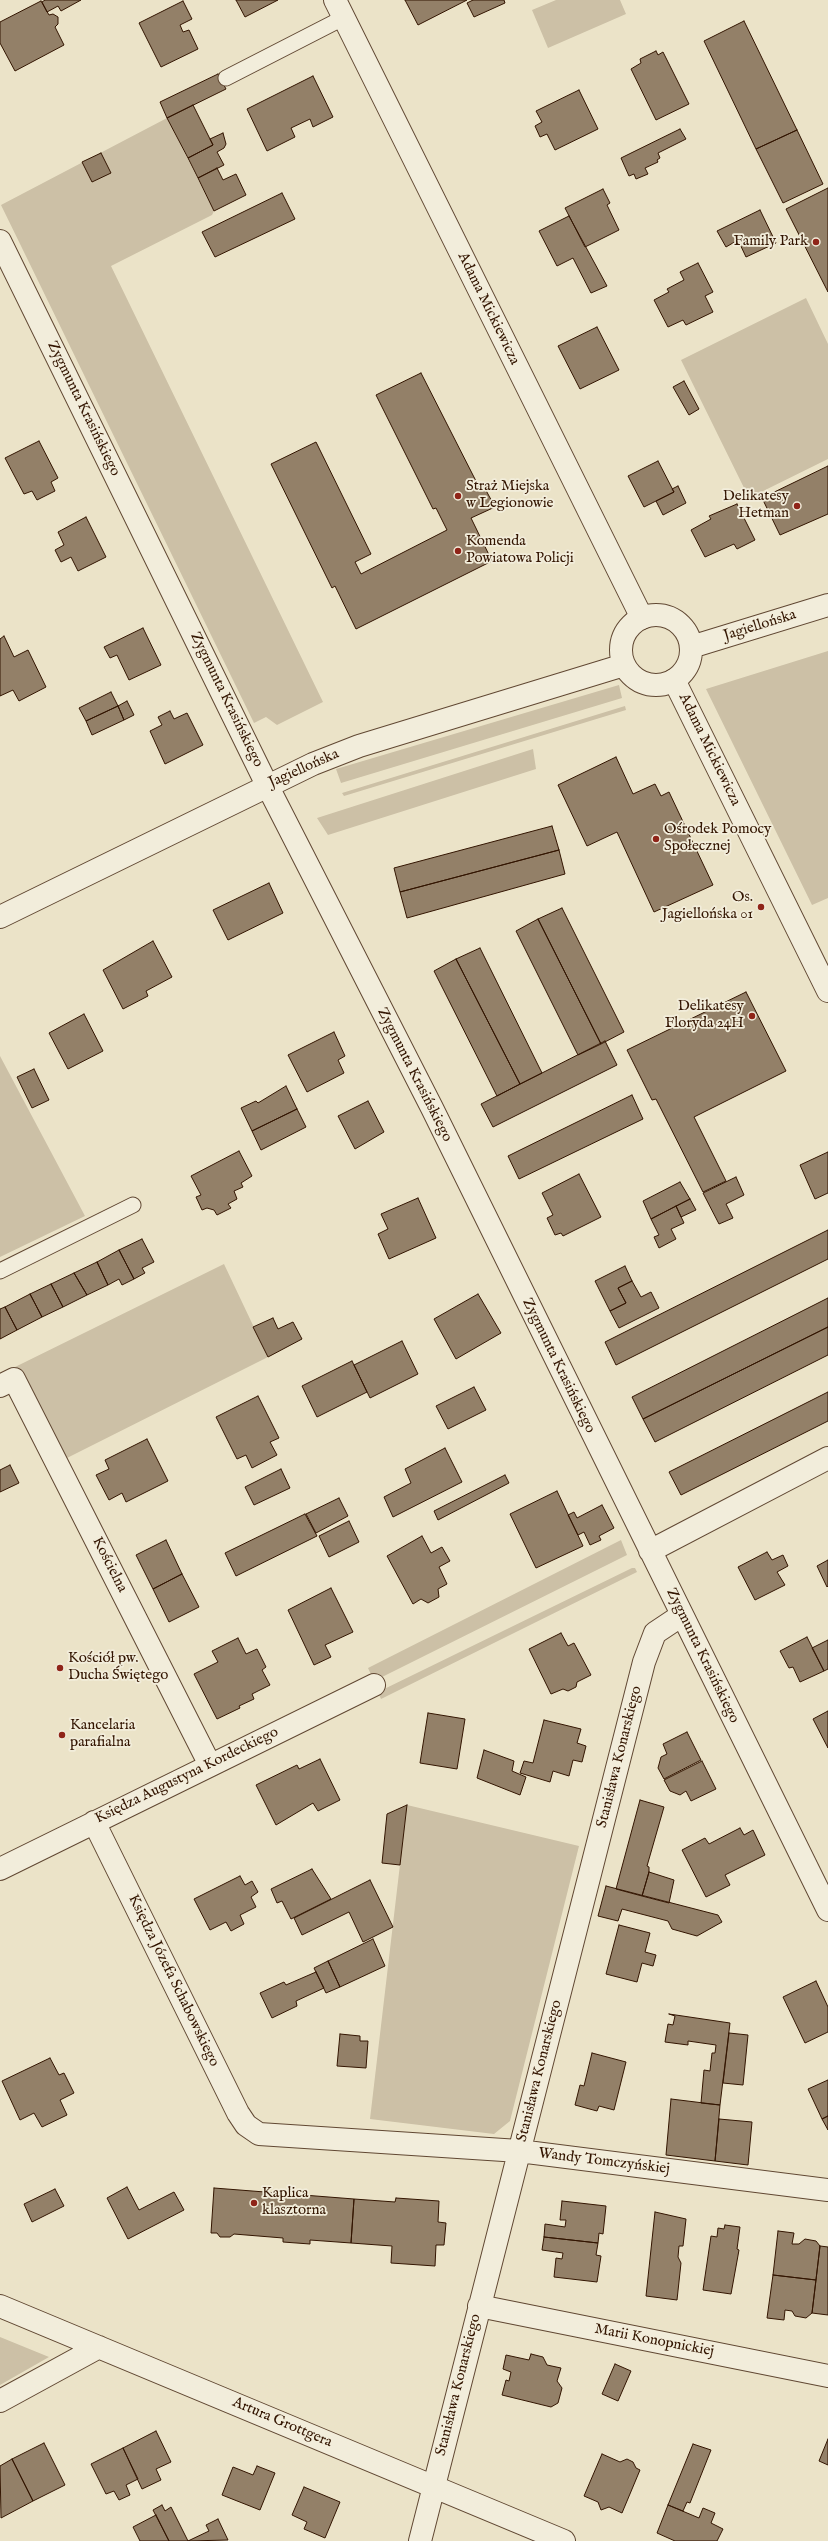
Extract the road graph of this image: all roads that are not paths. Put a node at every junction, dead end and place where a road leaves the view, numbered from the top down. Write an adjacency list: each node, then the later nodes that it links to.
1 (339, 9): 2 (lane); 5 (street, Adama Mickiewicza)
2 (226, 78)
3 (0, 241): 9 (street, Zygmunta Krasińskiego)
4 (828, 605): 6 (street, Jagiellońska)
5 (642, 618): 6 (street); 7 (street)
6 (691, 647): 8 (street)
7 (624, 665): 8 (street); 9 (street, Jagiellońska)
8 (674, 680): 11 (street, Adama Mickiewicza)
9 (268, 785): 10 (street, Jagiellońska); 16 (street, Zygmunta Krasińskiego)
10 (0, 917)
11 (828, 991)
12 (133, 1205): 13 (lane)
13 (0, 1271)
14 (0, 1386): 19 (street, Kościelna)
15 (828, 1458): 16 (street)
16 (650, 1551): 17 (street, Zygmunta Krasińskiego)
17 (682, 1615): 22 (street, Zygmunta Krasińskiego); 24 (street, Stanisława Konarskiego)
18 (374, 1685): 19 (street, Księdza Augustyna Kordeckiego)
19 (210, 1765): 20 (street, Księdza Augustyna Kordeckiego)
20 (94, 1822): 21 (street, Księdza Augustyna Kordeckiego); 23 (street, Księdza Józefa Schabowskiego)
21 (1, 1867)
22 (828, 1910)
23 (259, 2134): 24 (street, Wandy Tomczyńskiej)
24 (519, 2151): 25 (street, Wandy Tomczyńskiej); 27 (street, Stanisława Konarskiego)
25 (828, 2190)
26 (0, 2306): 28 (street, Artura Grottgera)
27 (479, 2306): 29 (street, Marii Konopnickiej); 31 (street, Stanisława Konarskiego)
28 (99, 2347): 30 (street); 31 (street, Artura Grottgera)
29 (828, 2376)
30 (0, 2401)
31 (434, 2486): 32 (street, Stanisława Konarskiego); 33 (street, Artura Grottgera)
32 (420, 2541)
33 (564, 2541)

